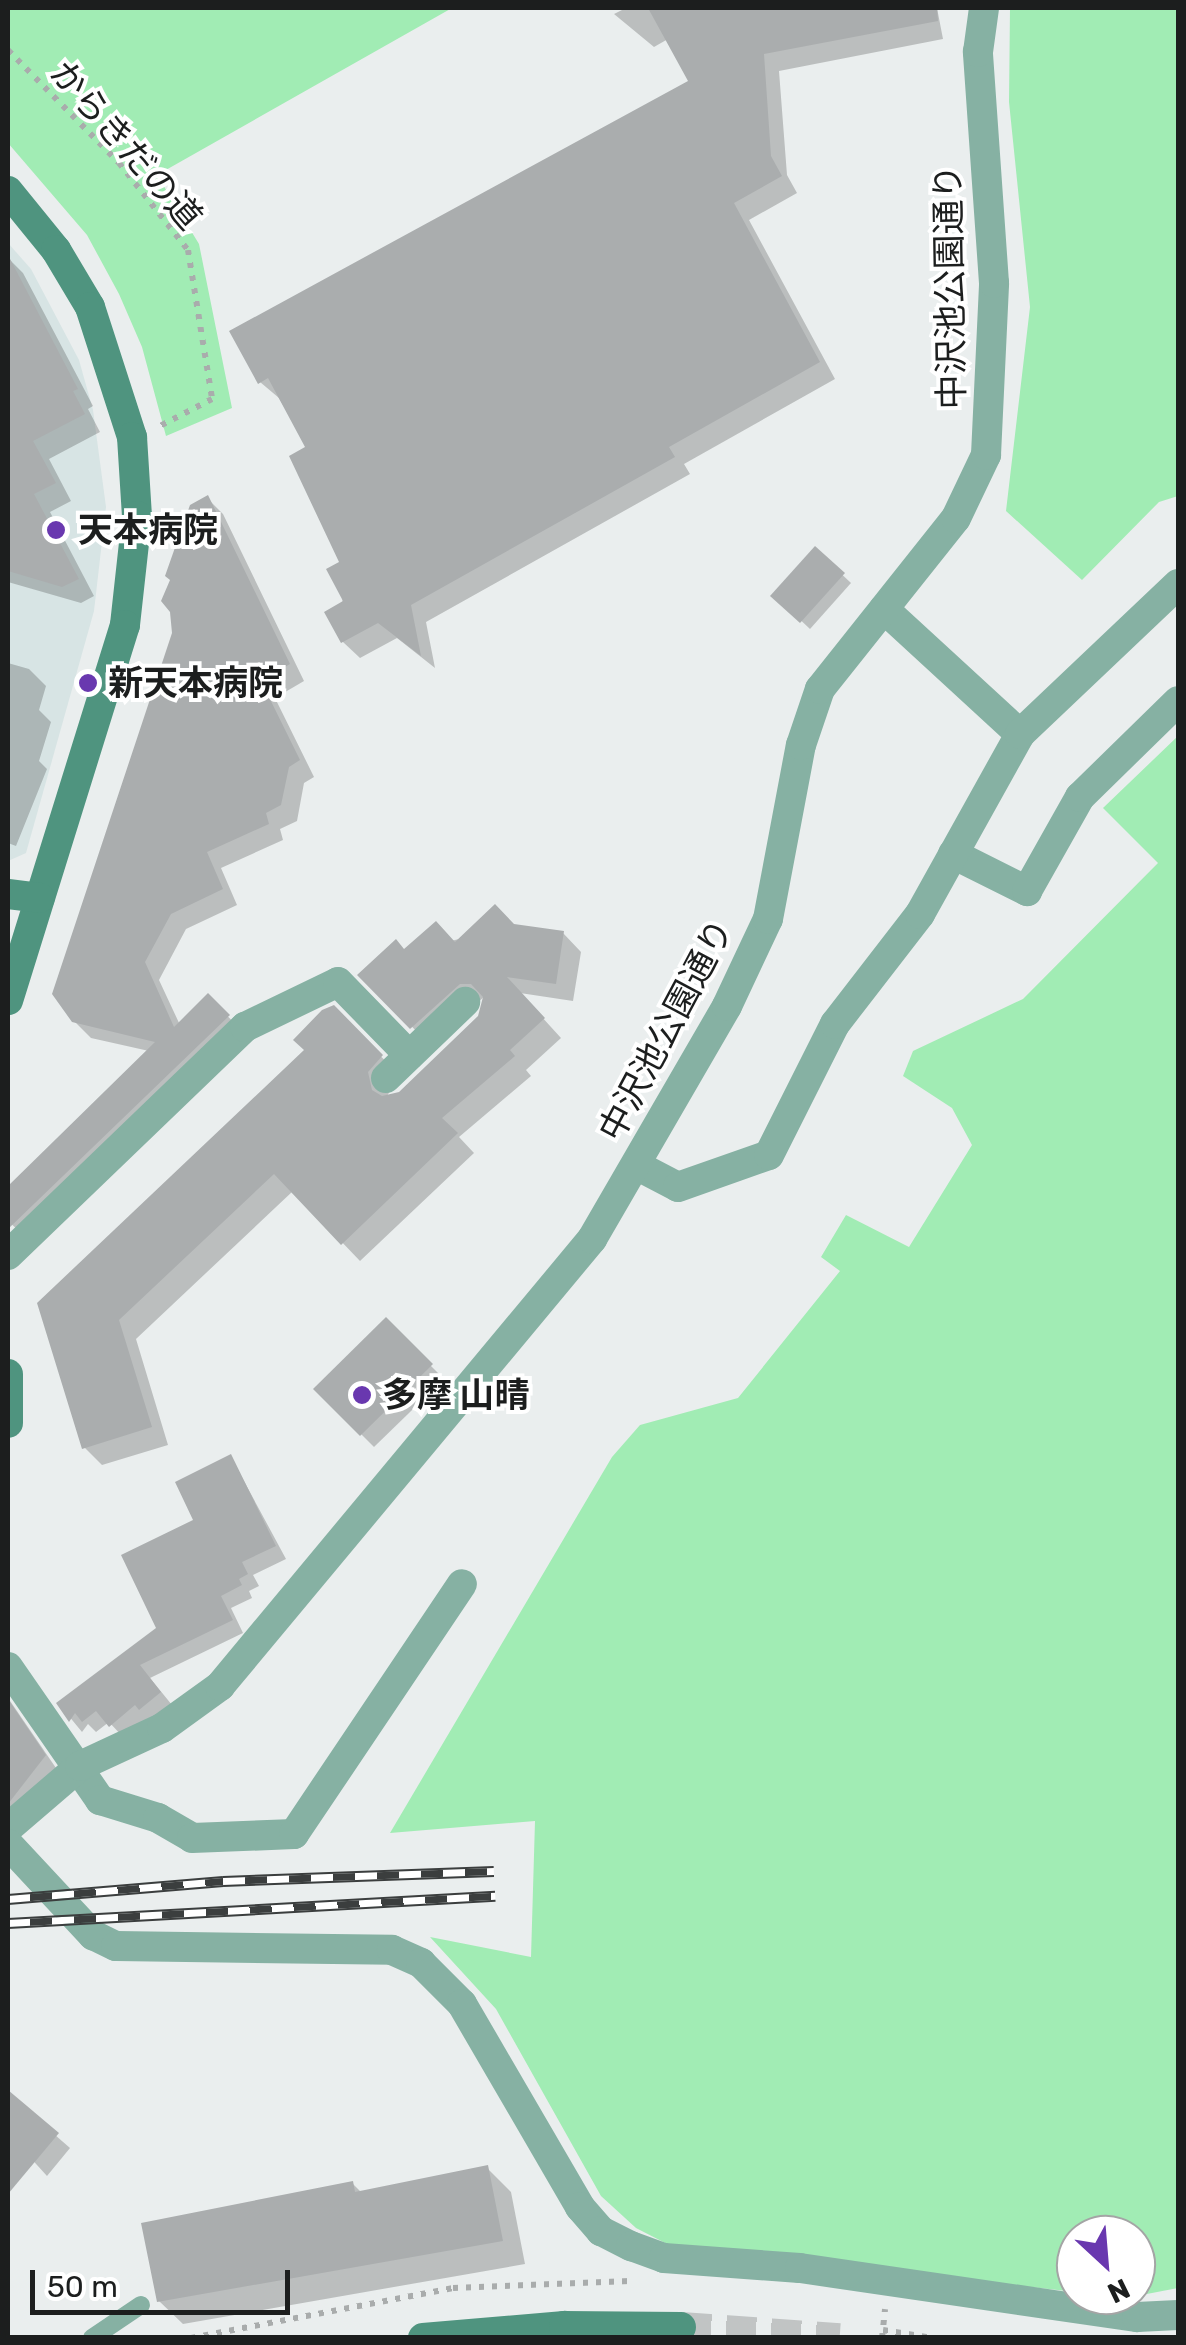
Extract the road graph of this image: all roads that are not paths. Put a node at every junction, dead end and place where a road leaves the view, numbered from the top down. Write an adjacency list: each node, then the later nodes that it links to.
1 (984, 8): 4 (street, 中沢池公園通り)
2 (8, 191): 9 (street)
3 (1178, 584): 6 (street)
4 (884, 609): 6 (street); 14 (street, 中沢池公園通り)
5 (1178, 702): 7 (street)
6 (1020, 734): 7 (street)
7 (952, 854): 14 (street)
8 (8, 894): 9 (street)
9 (40, 898): 10 (street)
10 (8, 1000)
11 (465, 1002): 12 (street)
12 (410, 1056): 13 (street); 15 (street)
13 (386, 1078)
14 (636, 1165): 20 (street, 中沢池公園通り)
15 (8, 1255)
16 (8, 1374): 17 (street)
17 (8, 1423)
18 (462, 1584): 20 (street)
19 (8, 1667): 20 (street)
20 (80, 1766): 21 (street, 中沢池公園通り)
21 (8, 1828)
22 (8, 1844): 24 (street)
23 (141, 2304): 26 (lane)
24 (1178, 2315)
25 (681, 2328): 27 (street)
26 (92, 2338)
27 (423, 2338)

